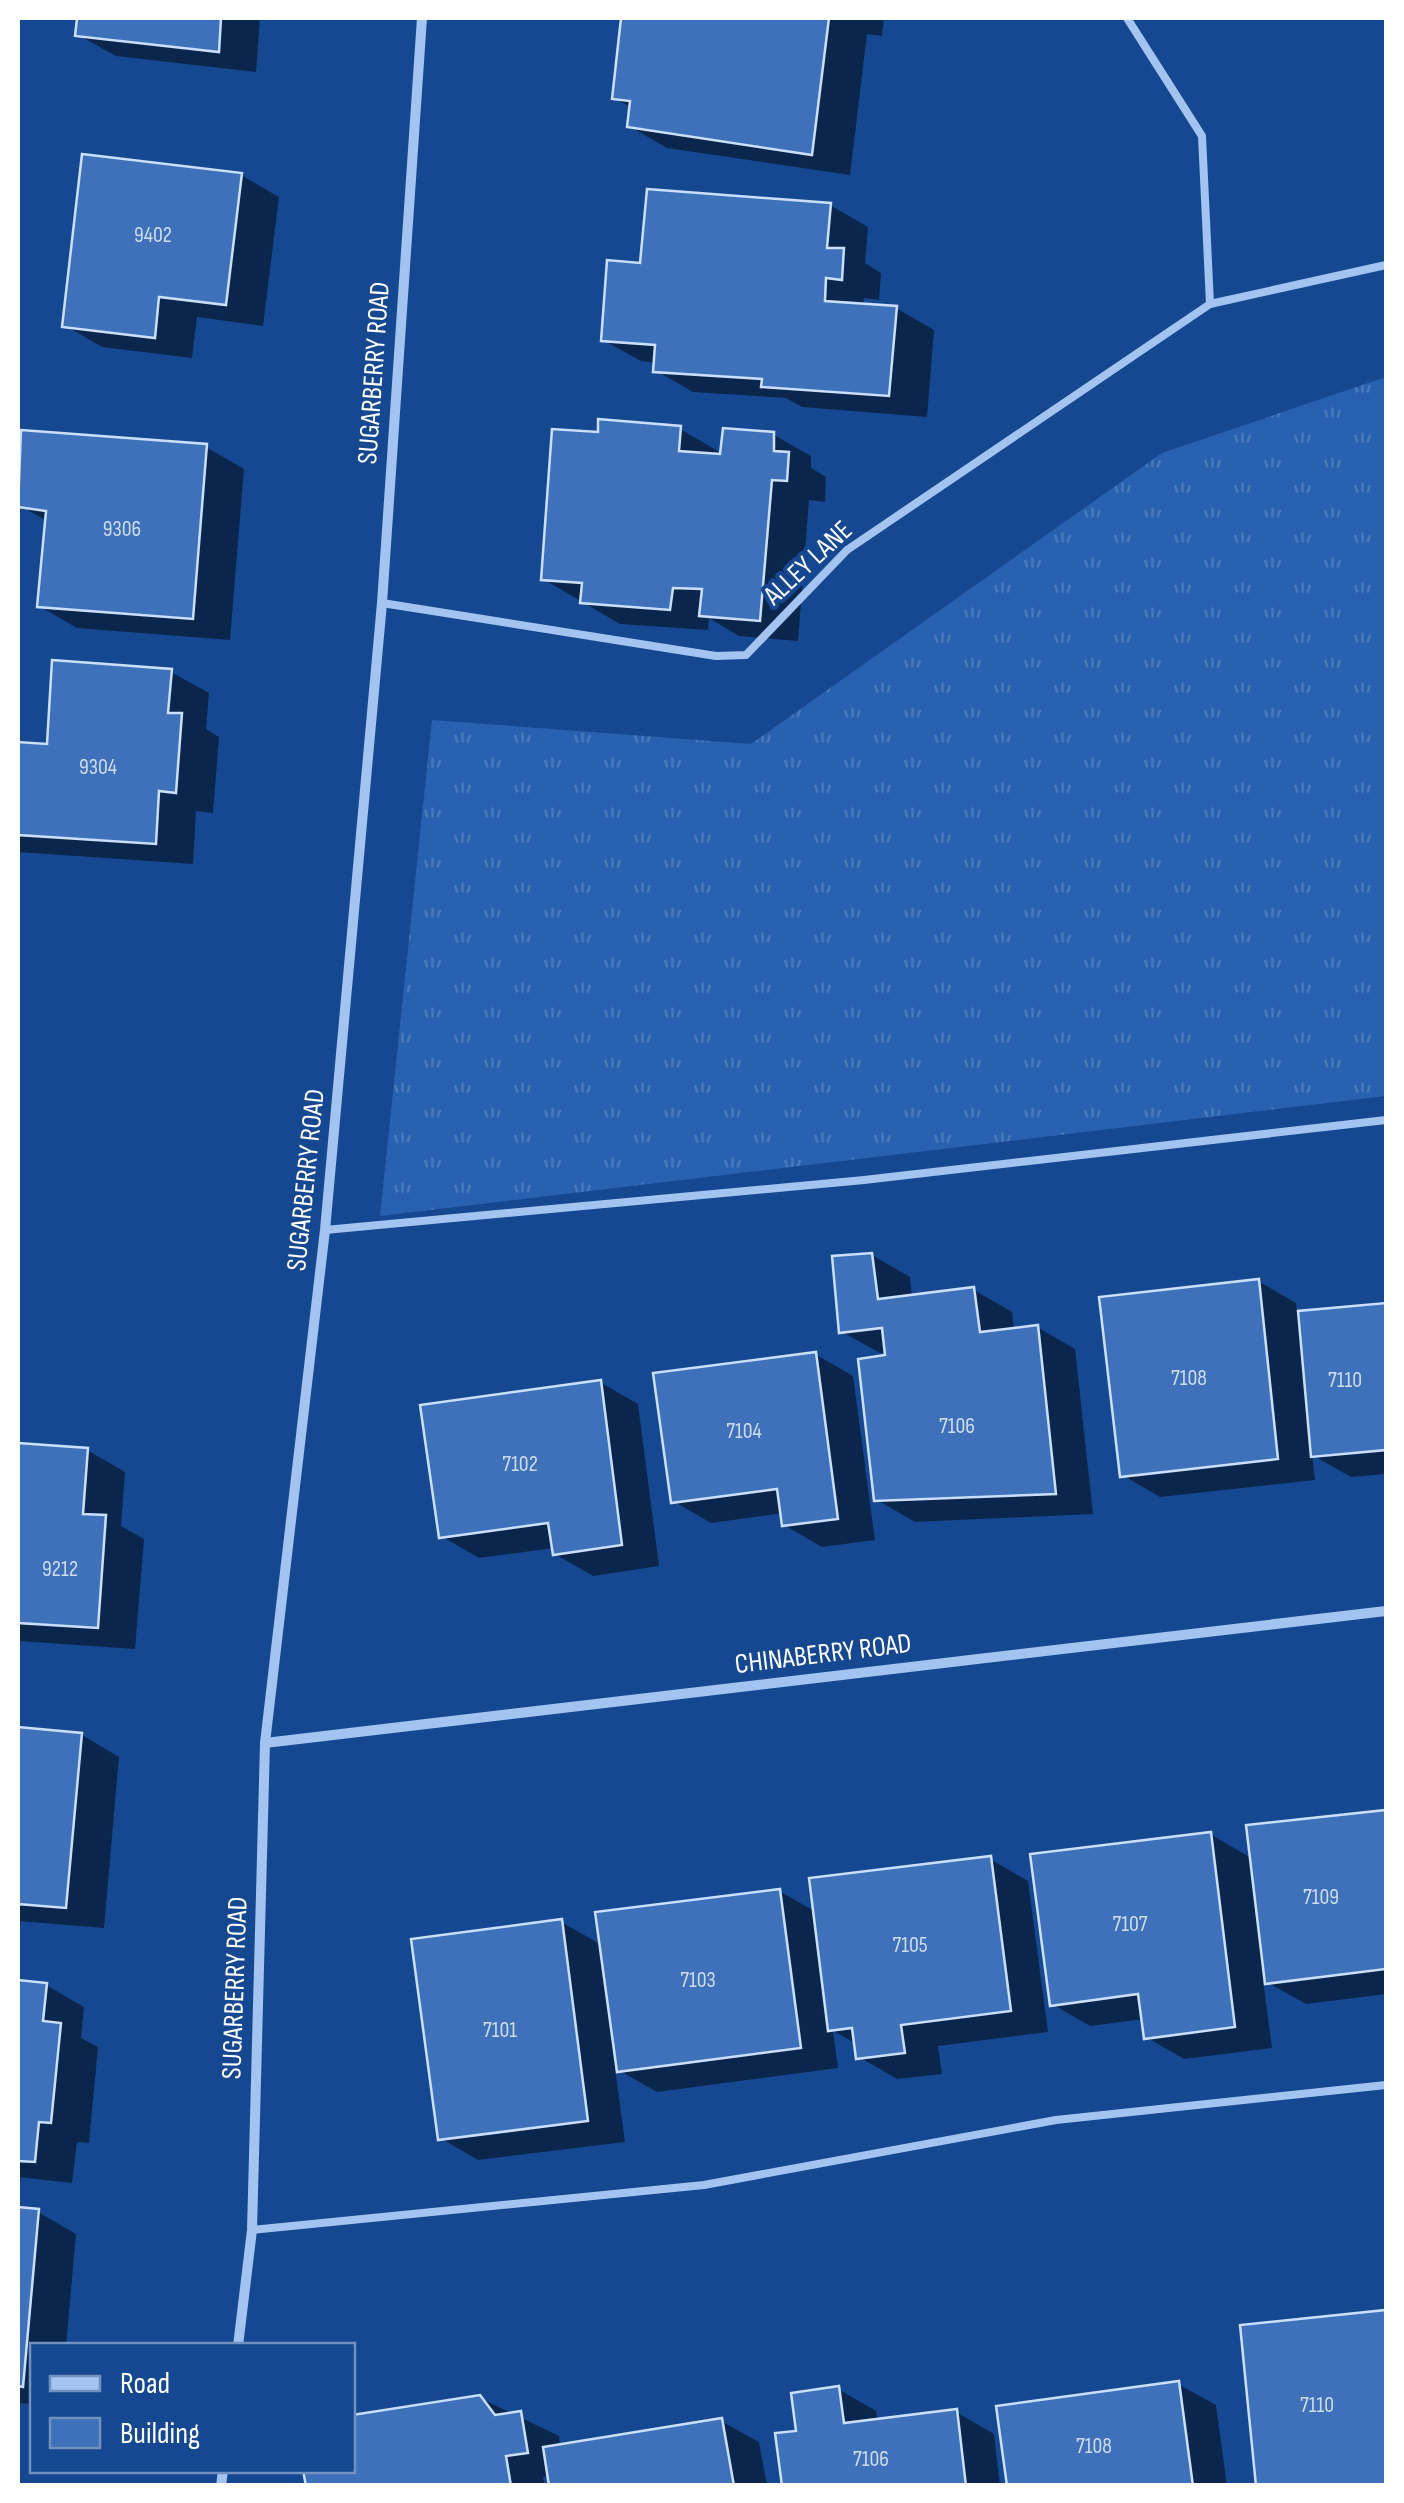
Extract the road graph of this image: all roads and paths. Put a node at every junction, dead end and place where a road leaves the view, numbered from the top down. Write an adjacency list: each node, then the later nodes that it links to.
1 (422, 18): 5 (street, SUGARBERRY ROAD)
2 (1128, 18): 4 (lane)
3 (1386, 265): 4 (lane, ALLEY LANE)
4 (1210, 304): 5 (lane, ALLEY LANE)
5 (382, 604): 7 (street, SUGARBERRY ROAD)
6 (1386, 1120): 7 (lane)
7 (325, 1230): 9 (street, SUGARBERRY ROAD)
8 (1386, 1610): 9 (street, CHINABERRY ROAD)
9 (264, 1743): 11 (street, SUGARBERRY ROAD)
10 (1386, 2084): 11 (lane)
11 (252, 2230): 12 (street, SUGARBERRY ROAD)
12 (238, 2343)

